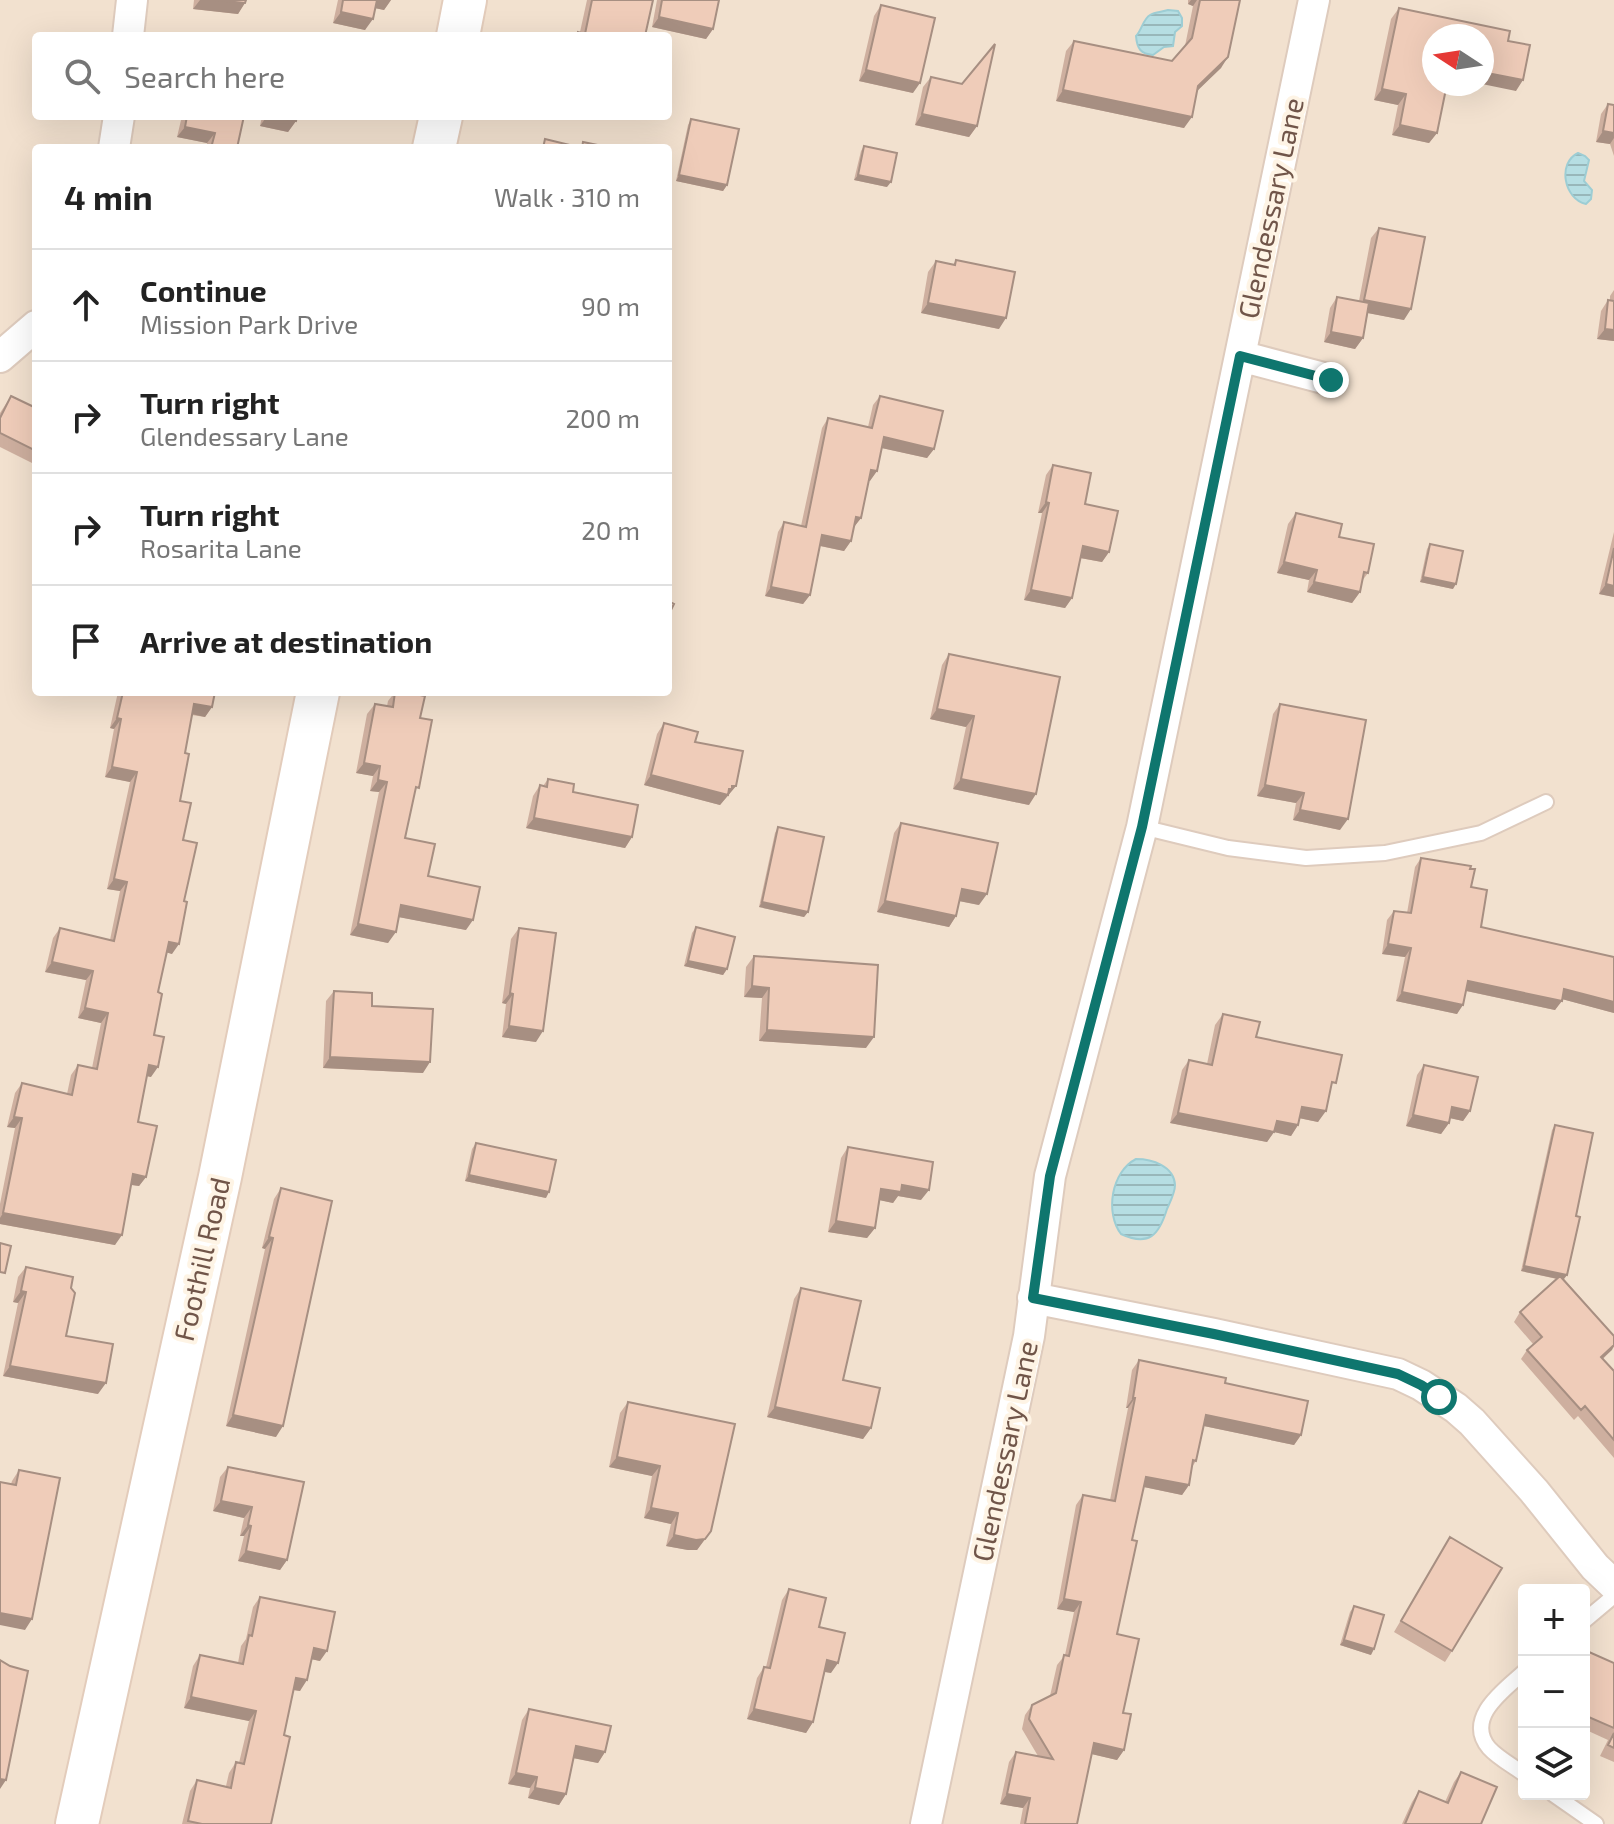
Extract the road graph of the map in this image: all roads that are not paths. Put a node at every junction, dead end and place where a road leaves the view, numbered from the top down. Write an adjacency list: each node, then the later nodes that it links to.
1 (132, 0): 4 (street)
2 (465, 0): 5 (main road)
3 (1314, 0): 11 (street, Glendessary Lane)
4 (128, 32)
5 (459, 32)
6 (118, 120): 8 (street)
7 (440, 120): 9 (main road)
8 (115, 144)
9 (435, 144)
10 (32, 329): 12 (street)
11 (1240, 356): 13 (street); 16 (street, Glendessary Lane)
12 (0, 357)
13 (1331, 380)
14 (317, 696): 24 (main road, Foothill Road)
15 (1546, 802): 16 (lane)
16 (1142, 827): 17 (street, Glendessary Lane)
17 (1033, 1298): 18 (street); 25 (street, Glendessary Lane)
18 (1614, 1585)
19 (1614, 1596): 20 (lane)
20 (1590, 1616)
21 (1518, 1677): 22 (lane)
22 (1518, 1770)
23 (1562, 1800): 26 (lane)
24 (77, 1824)
25 (926, 1824)
26 (1596, 1824)

